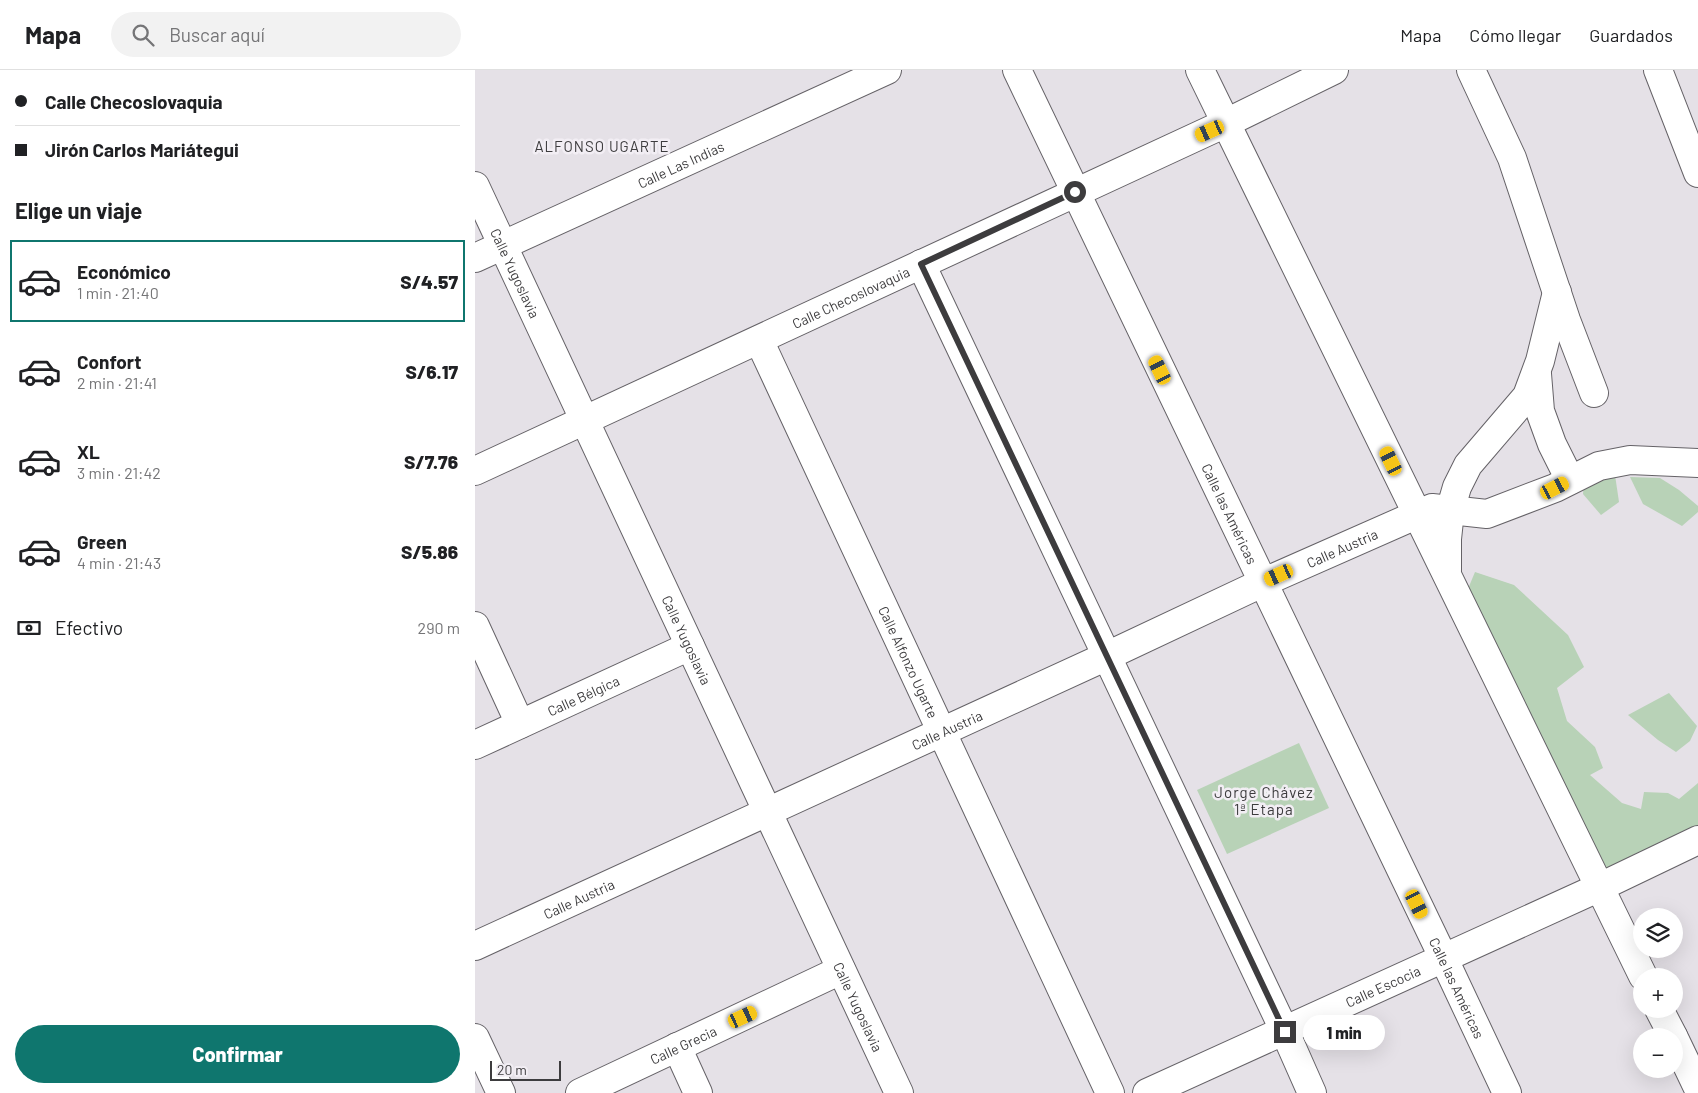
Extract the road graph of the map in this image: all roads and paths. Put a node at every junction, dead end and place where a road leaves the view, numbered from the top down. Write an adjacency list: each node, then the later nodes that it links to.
1 (887, 70): 11 (street, Calle Las Indias)
2 (1017, 70): 10 (street, Calle las Américas)
3 (1200, 70): 7 (street)
4 (1334, 70): 7 (street, Calle Checoslovaquia)
5 (1471, 70): 14 (street)
6 (1658, 70): 8 (street)
7 (1226, 123): 10 (street, Calle Checoslovaquia); 23 (street)
8 (1698, 173)
9 (475, 186): 11 (street, Calle Yugoslavia)
10 (1075, 192): 13 (street, Calle Checoslovaquia); 25 (street, Calle las Américas)
11 (502, 245): 12 (street, Calle Las Indias); 18 (street, Calle Yugoslavia)
12 (475, 258)
13 (921, 264): 15 (street, Calle Checoslovaquia); 28 (street)
14 (1557, 292): 16 (street); 17 (street)
15 (759, 340): 18 (street, Calle Checoslovaquia); 30 (street, Calle Alfonzo Ugarte)
16 (1537, 370): 21 (street); 22 (street)
17 (1594, 393)
18 (584, 421): 20 (street, Calle Checoslovaquia); 27 (street, Calle Yugoslavia)
19 (1698, 463): 21 (street, Calle Austria)
20 (475, 471)
21 (1570, 480): 22 (street, Calle Austria)
22 (1450, 511): 23 (street, Calle Austria); 24 (street)
23 (1417, 514): 24 (street); 25 (street, Calle Austria)
24 (1447, 576): 34 (street)
25 (1262, 583): 28 (street, Calle Austria); 36 (street, Calle las Américas)
26 (475, 626): 29 (street)
27 (690, 646): 29 (street, Calle Bélgica); 32 (street, Calle Yugoslavia)
28 (1107, 656): 30 (street, Calle Austria); 39 (street)
29 (520, 724): 31 (street, Calle Bélgica)
30 (941, 732): 32 (street, Calle Austria); 48 (street, Calle Alfonzo Ugarte)
31 (475, 745)
32 (767, 812): 35 (street, Calle Austria); 38 (street, Calle Yugoslavia)
33 (1698, 840): 34 (street, Calle Escocia)
34 (1600, 887): 36 (street, Calle Escocia); 37 (street)
35 (475, 946)
36 (1443, 957): 39 (street, Calle Escocia); 51 (street, Calle las Américas)
37 (1639, 968)
38 (841, 970): 41 (street, Calle Grecia); 47 (street, Calle Yugoslavia)
39 (1285, 1032): 49 (street, Calle Escocia); 50 (street)
40 (475, 1038): 44 (street)
41 (677, 1048): 45 (street, Calle Grecia); 46 (street)
42 (1683, 1057): 43 (street)
43 (1698, 1088)
44 (501, 1093)
45 (580, 1093)
46 (698, 1093)
47 (899, 1093)
48 (1110, 1093)
49 (1147, 1093)
50 (1312, 1093)
51 (1507, 1093)

